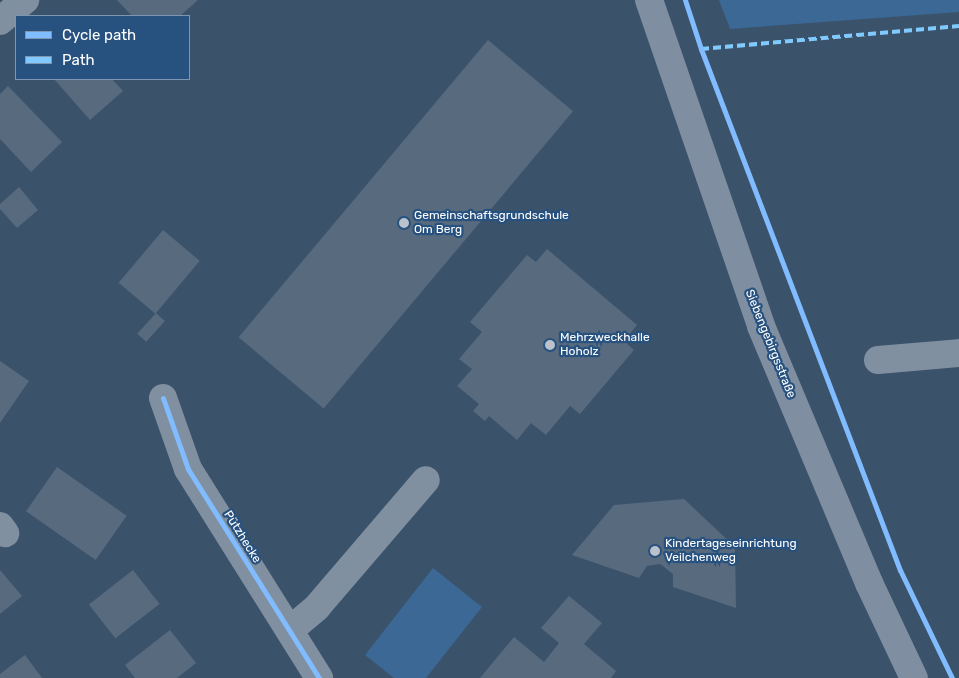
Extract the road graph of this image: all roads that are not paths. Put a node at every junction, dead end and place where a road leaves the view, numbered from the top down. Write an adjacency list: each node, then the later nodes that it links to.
1 (25, 0): 3 (street)
2 (649, 0): 10 (main road, Siebengebirgsstraße)
3 (0, 20)
4 (959, 353): 5 (street)
5 (878, 360)
6 (164, 398): 8 (street, Pützhecke)
7 (426, 480): 8 (street)
8 (290, 630): 9 (street, Pützhecke)
9 (319, 678)
10 (914, 678)

